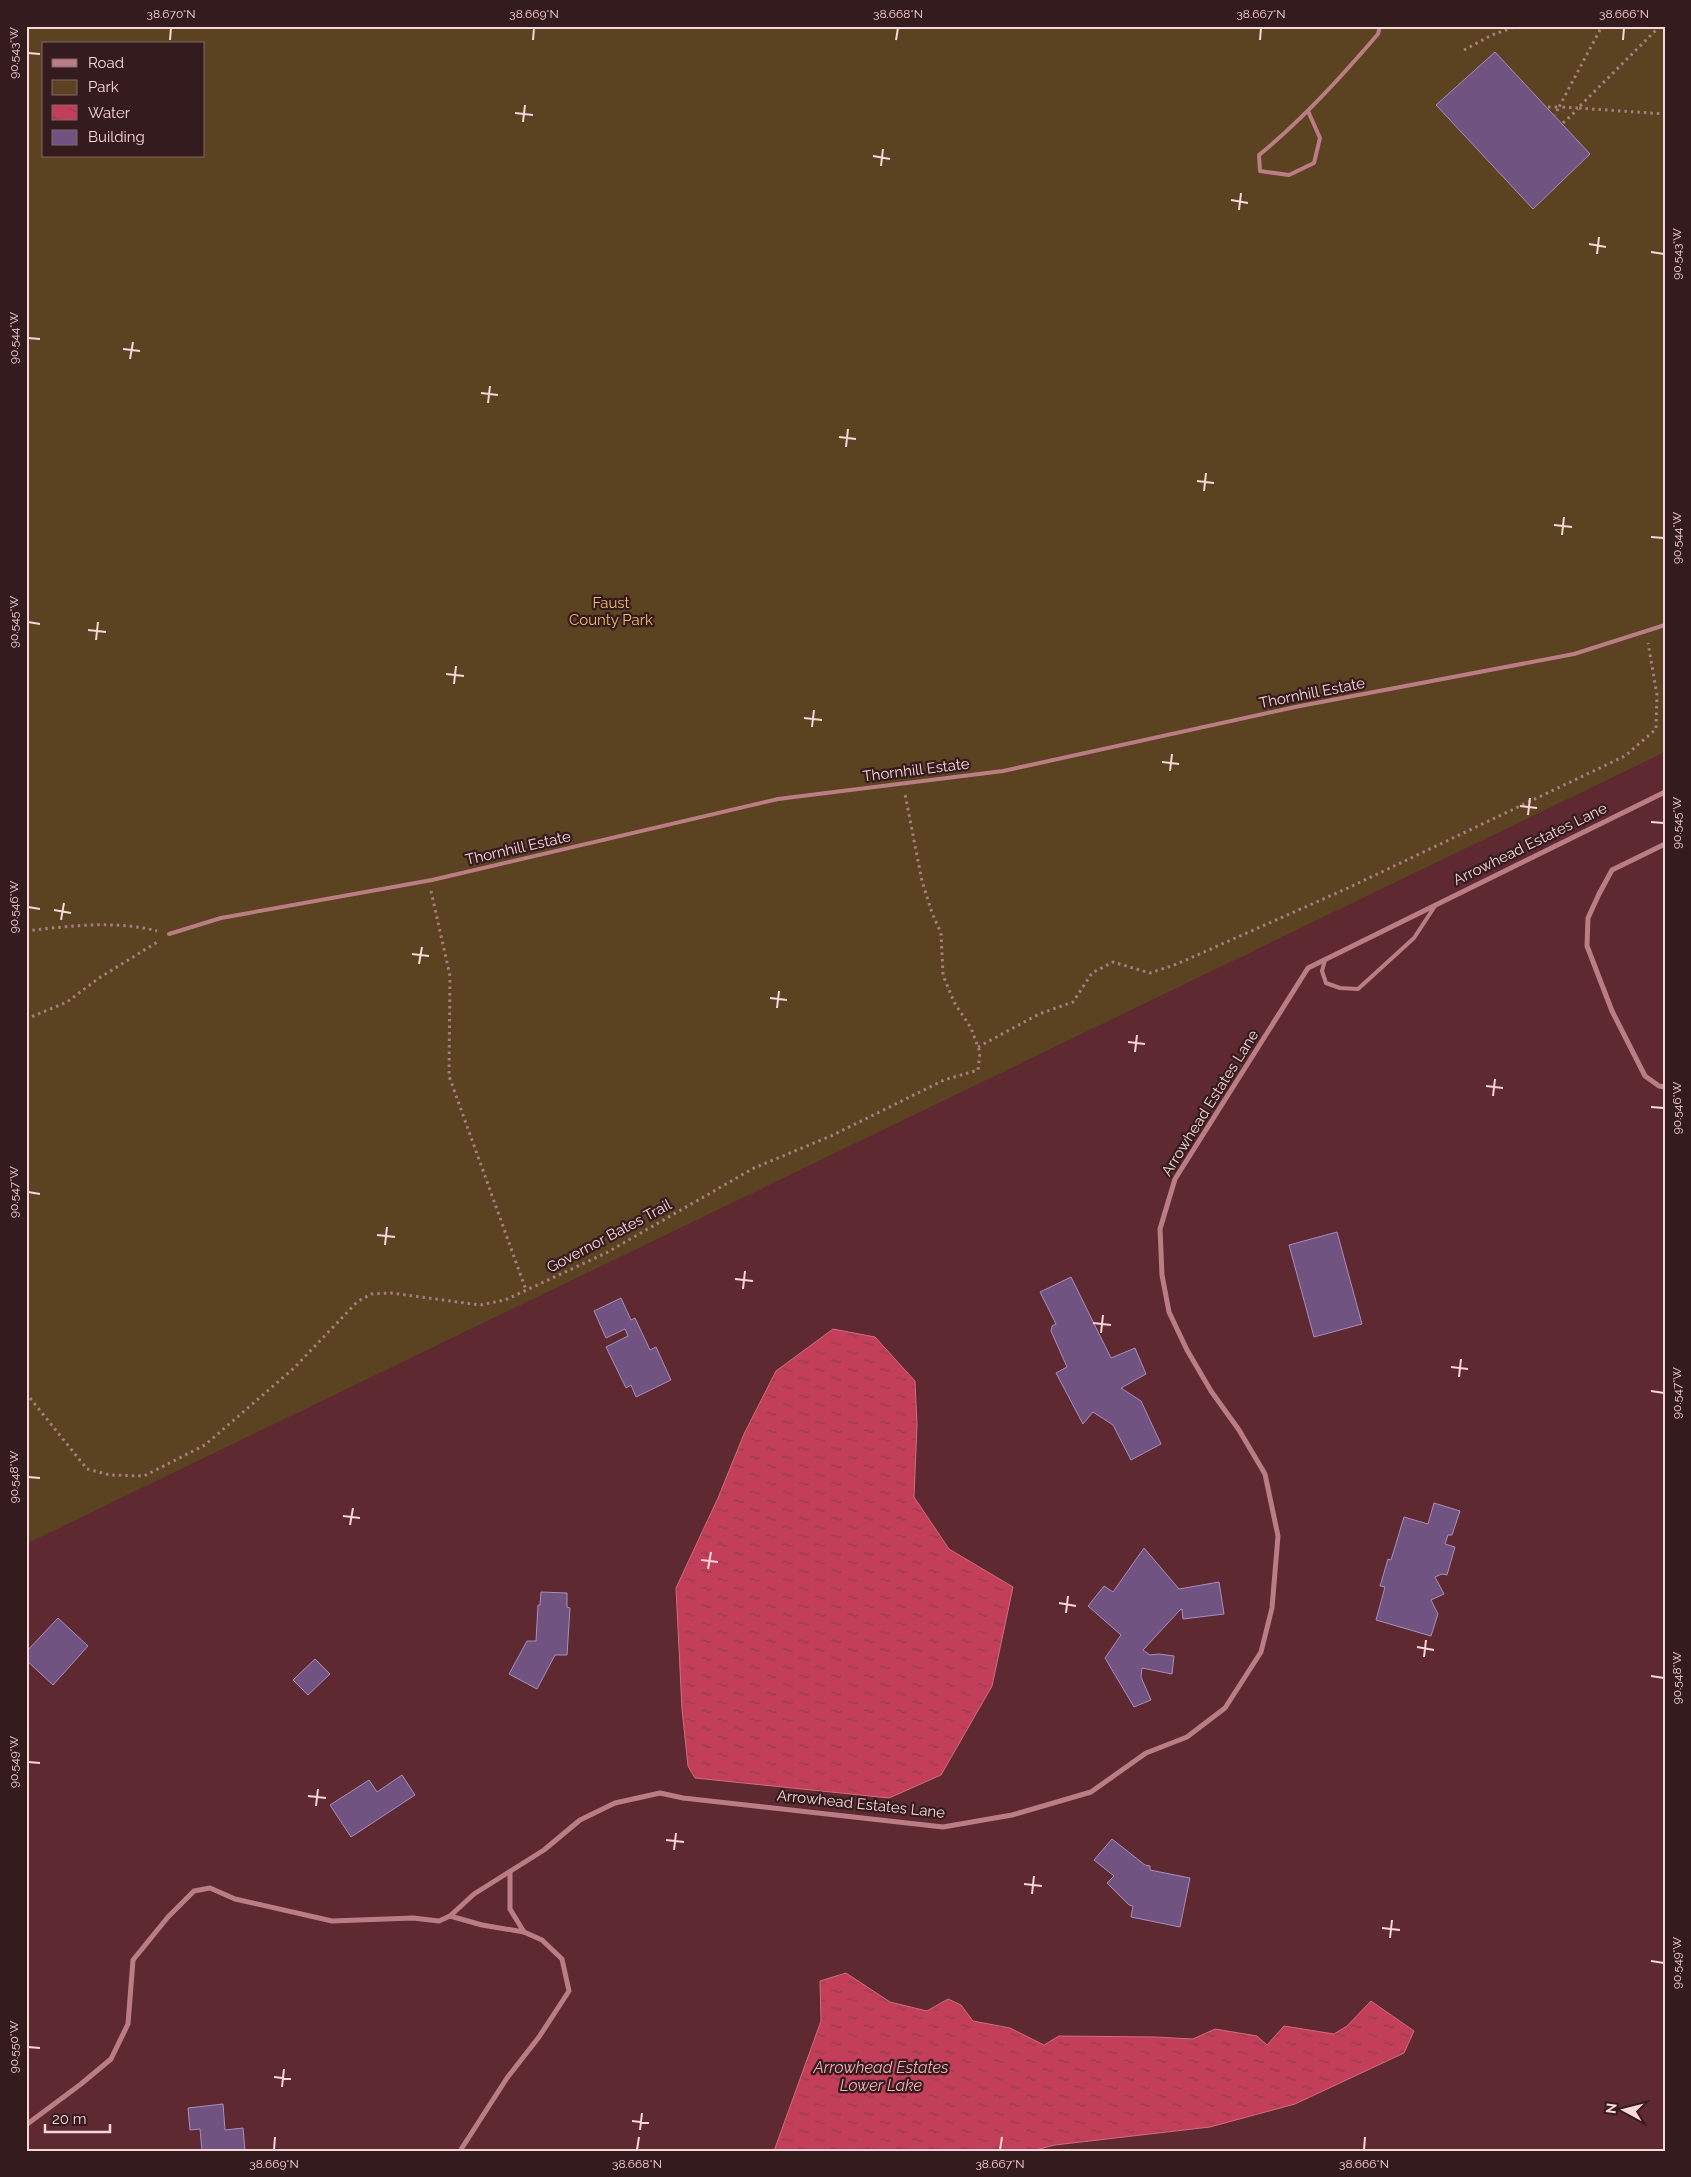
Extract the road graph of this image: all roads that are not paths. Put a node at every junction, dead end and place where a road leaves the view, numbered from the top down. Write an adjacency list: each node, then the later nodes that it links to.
1 (1380, 26): 2 (lane)
2 (1308, 111): 2 (lane)
3 (1665, 625): 7 (lane, Thornhill Estate)
4 (1665, 792): 6 (street, Arrowhead Estates Lane)
5 (1665, 844): 9 (street)
6 (1436, 904): 8 (street, Arrowhead Estates Lane); 8 (lane)
7 (169, 934)
8 (1325, 960): 10 (street, Arrowhead Estates Lane)
9 (1665, 1087)
10 (510, 1872): 11 (street, Arrowhead Estates Lane); 12 (street)
11 (450, 1916): 12 (street); 13 (street)
12 (524, 1932): 14 (street)
13 (26, 2125)
14 (460, 2151)

